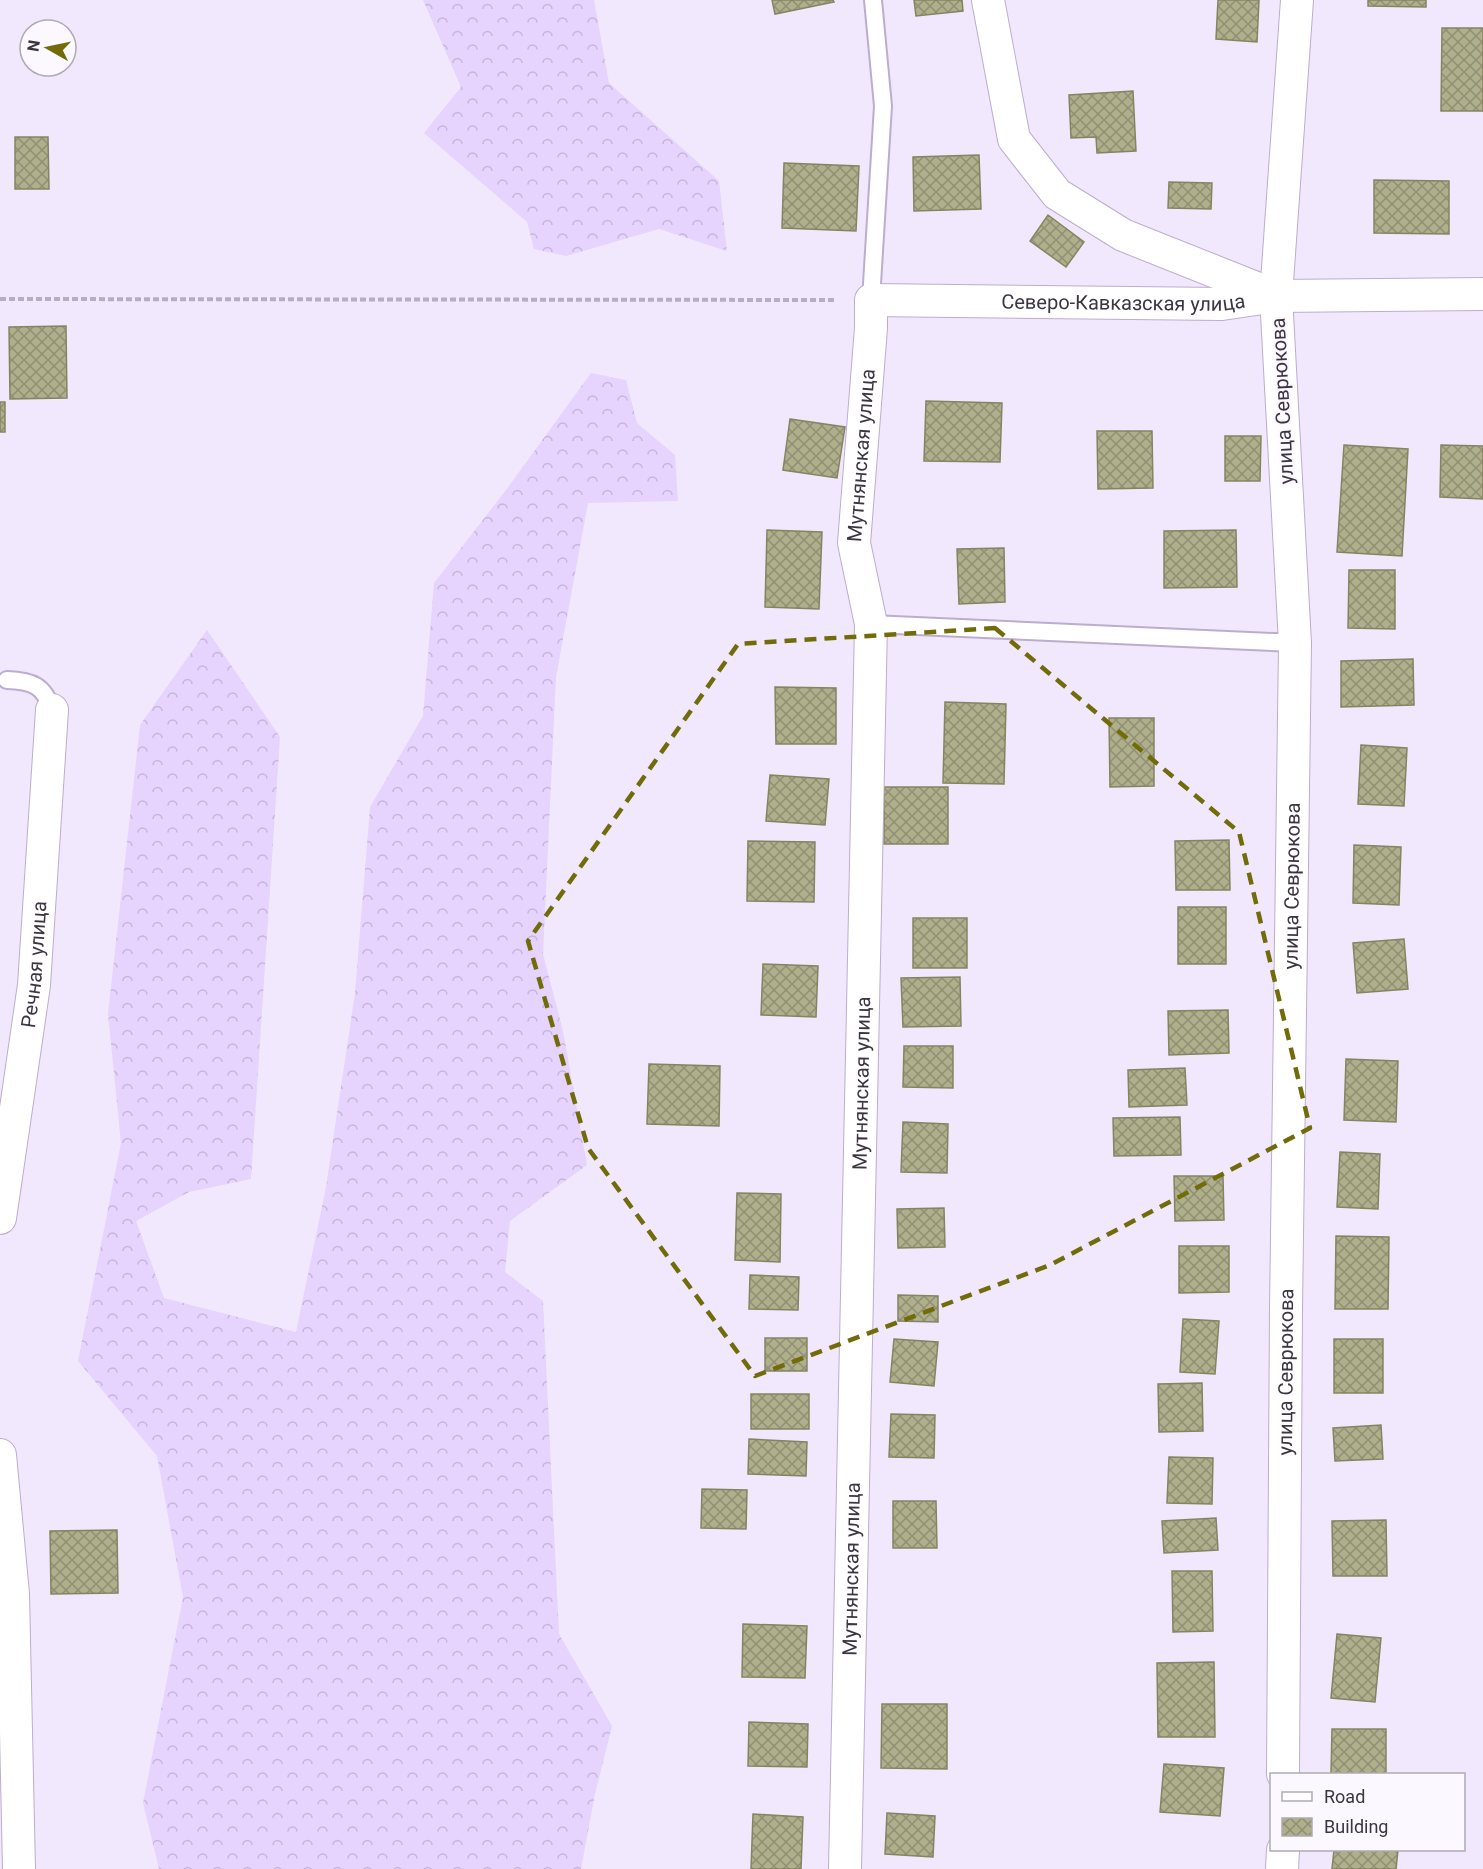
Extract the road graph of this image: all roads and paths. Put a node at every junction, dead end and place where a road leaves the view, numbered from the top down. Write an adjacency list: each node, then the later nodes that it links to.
1 (873, 0): 7 (lane)
2 (988, 0): 5 (street)
3 (1297, 0): 5 (street, улица Севрюкова)
4 (1483, 294): 5 (street, Северо-Кавказская улица)
5 (1276, 296): 7 (street, Северо-Кавказская улица); 9 (street, улица Севрюкова)
6 (0, 299): 7 (path)
7 (871, 300): 8 (street, Мутнянская улица)
8 (871, 624): 9 (lane); 17 (street, Мутнянская улица)
9 (1295, 643): 14 (street, улица Севрюкова)
10 (7, 680): 11 (lane)
11 (52, 710): 12 (street, Речная улица)
12 (0, 1218)
13 (0, 1455): 16 (street)
14 (1283, 1773)
15 (1282, 1851): 18 (street)
16 (19, 1869)
17 (845, 1869)
18 (1282, 1869)

